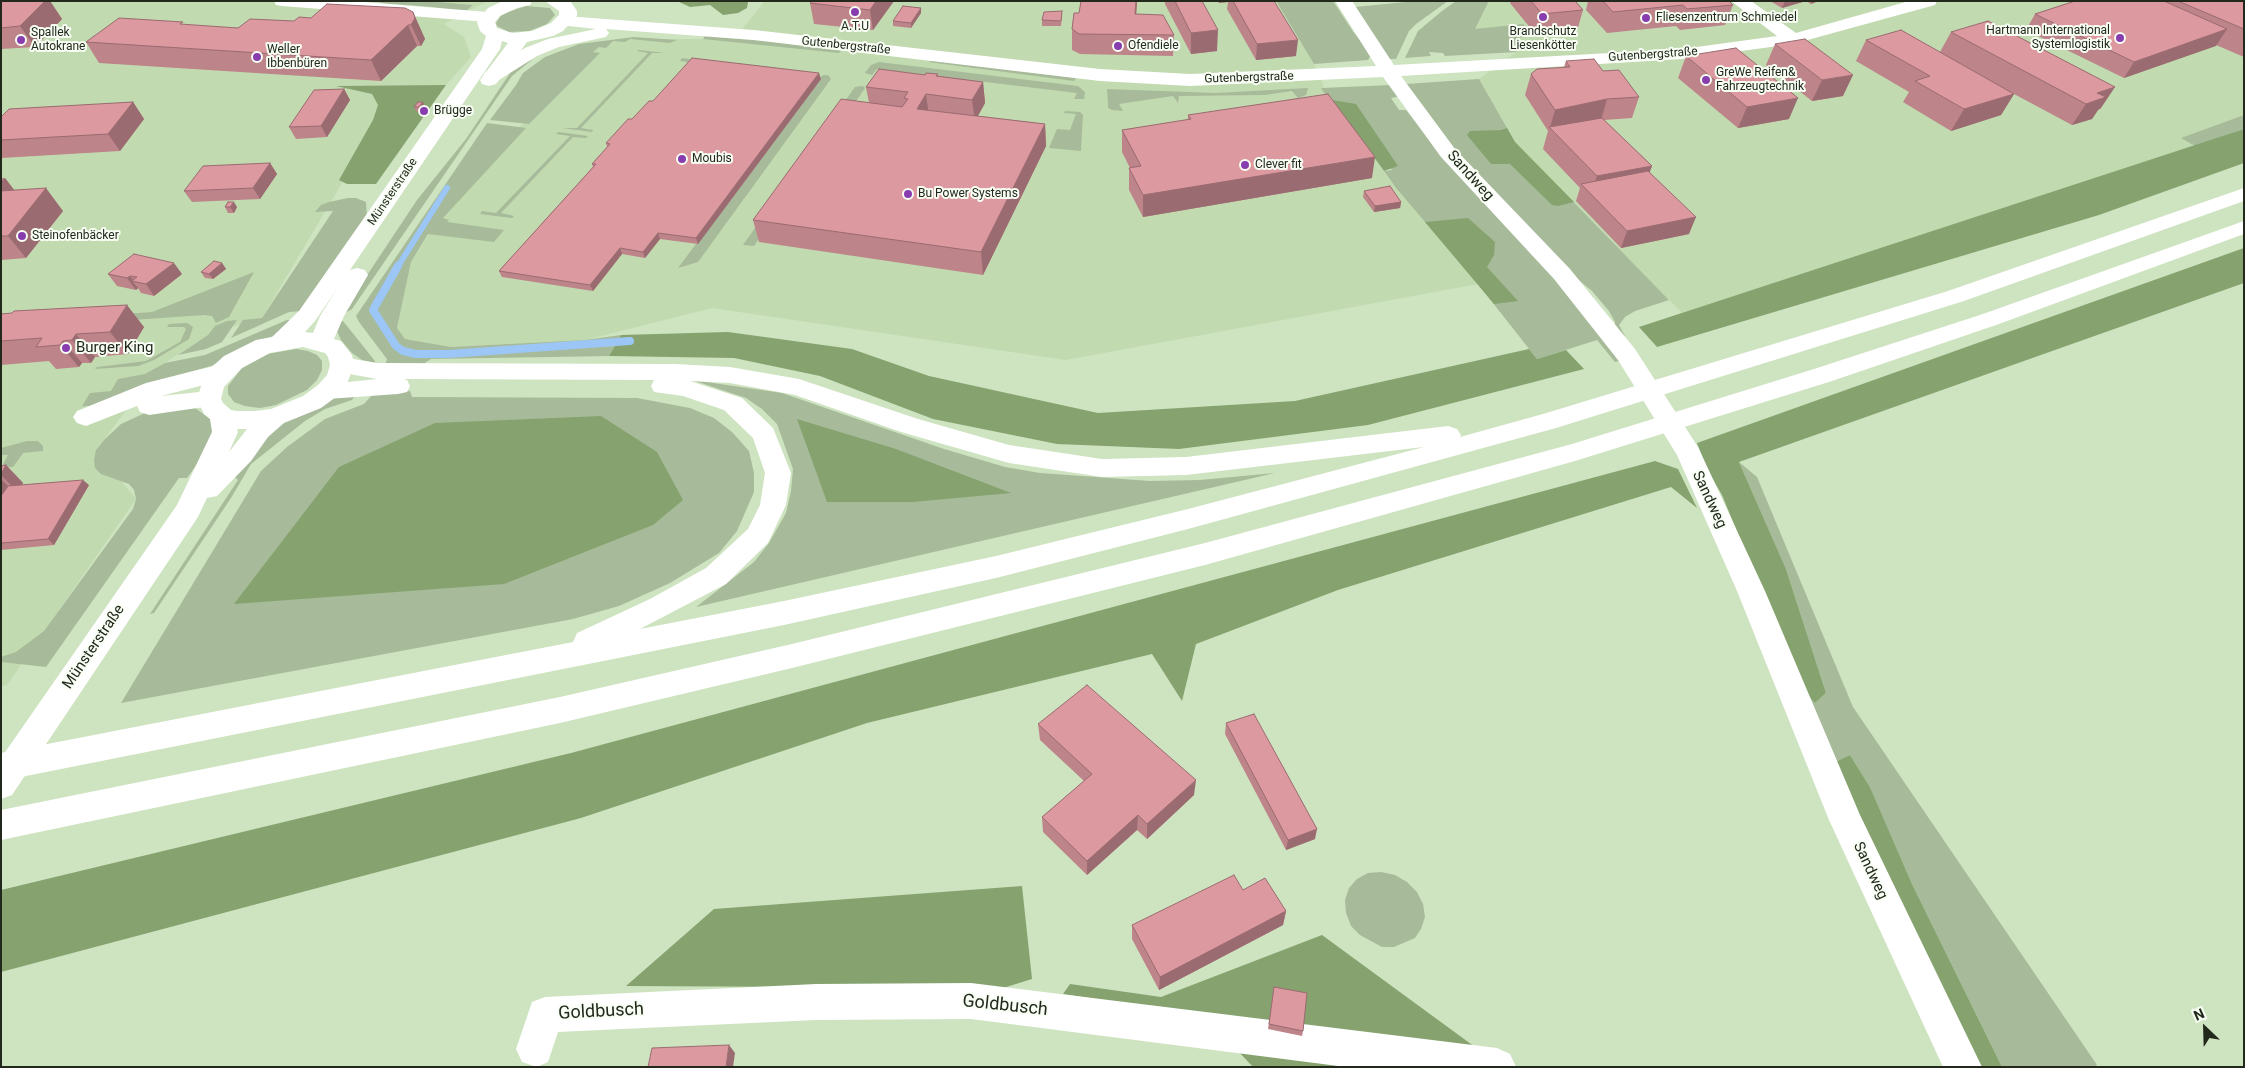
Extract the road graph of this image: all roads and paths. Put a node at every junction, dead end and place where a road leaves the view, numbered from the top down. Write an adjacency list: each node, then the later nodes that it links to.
1 (282, 1): 7 (main road)
2 (523, 1): 9 (main road)
3 (553, 1): 8 (main road)
4 (1343, 1): 13 (main road, Sandweg)
5 (1739, 1): 12 (main road)
6 (1929, 1): 12 (main road, Gutenbergstraße)
7 (319, 2): 9 (main road)
8 (564, 21): 10 (main road, Gutenbergstraße); 11 (main road)
9 (491, 26): 11 (main road); 17 (main road, Münsterstraße)
10 (659, 28): 13 (main road, Gutenbergstraße); 14 (main road, Münsterstraße)
11 (521, 38): 14 (main road, Münsterstraße)
12 (1793, 39): 13 (main road, Gutenbergstraße)
13 (1388, 71): 32 (main road, Sandweg)
14 (492, 76): 18 (main road, Münsterstraße)
15 (2244, 194): 24 (main road)
16 (2244, 227): 29 (main road)
17 (281, 342): 18 (main road); 20 (main road)
18 (321, 342): 19 (main road)
19 (342, 365): 21 (main road); 24 (main road)
20 (222, 372): 22 (main road); 22 (main road)
21 (327, 391): 23 (main road); 26 (main road)
22 (216, 407): 23 (main road); 25 (main road, Münsterstraße)
23 (275, 417): 25 (main road, Münsterstraße)
24 (1547, 422): 26 (main road)
25 (188, 510): 28 (main road, Münsterstraße)
26 (544, 660): 27 (main road)
27 (1, 767)
28 (1, 784)
29 (1, 825)
30 (535, 1049): 31 (main road, Goldbusch)
31 (1497, 1067)
32 (1963, 1067)

